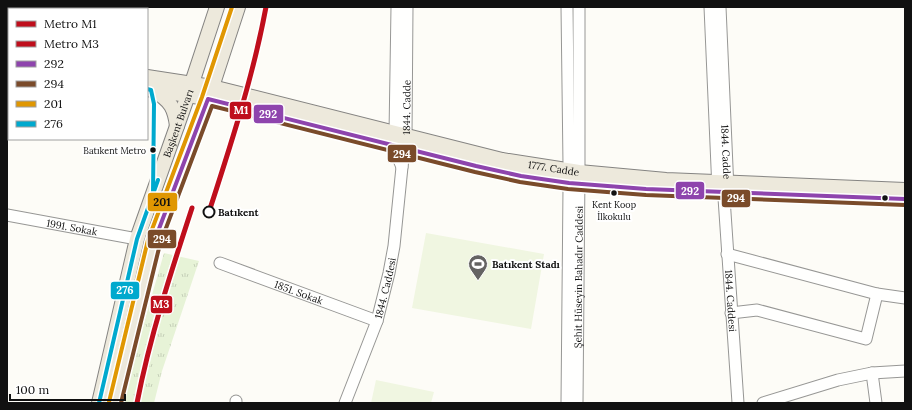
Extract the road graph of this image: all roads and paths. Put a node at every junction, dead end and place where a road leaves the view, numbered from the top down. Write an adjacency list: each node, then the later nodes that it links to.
1 (217, 7): 11 (main road, Başkent Bulvarı)
2 (238, 7): 9 (main road, Başkent Bulvarı)
3 (397, 7): 15 (street, 1844. Cadde)
4 (407, 7): 15 (street, 1844. Cadde)
5 (567, 7): 17 (street, Şehit Hüseyin Bahadır Caddesi)
6 (579, 7): 17 (street, Şehit Hüseyin Bahadır Caddesi)
7 (710, 7): 18 (street, 1844. Cadde)
8 (720, 7): 18 (street, 1844. Cadde)
9 (219, 65): 12 (main road, Başkent Bulvarı); 13 (main road)
10 (148, 86): 11 (main road); 14 (main road)
11 (190, 89): 12 (main road); 14 (main road, Başkent Bulvarı)
12 (210, 93): 13 (main road, 1777. Cadde); 15 (main road, 1777. Cadde); 32 (main road, Başkent Bulvarı)
13 (242, 94): 15 (main road, 1777. Cadde)
14 (177, 127): 22 (main road, Başkent Bulvarı)
15 (400, 141): 16 (street, 1844. Cadde); 17 (main road, 1777. Cadde)
16 (402, 167): 28 (street, 1844. Caddesi)
17 (574, 178): 18 (main road, 1777. Cadde); 34 (street, Şehit Hüseyin Bahadır Caddesi); 35 (street, Şehit Hüseyin Bahadır Caddesi)
18 (723, 189): 19 (main road, 1777. Cadde); 20 (main road, 1777. Cadde); 23 (street, 1844. Caddesi)
19 (905, 190)
20 (905, 199)
21 (7, 215): 22 (street, 1991. Sokak)
22 (137, 239): 31 (main road, Başkent Bulvarı)
23 (727, 254): 25 (street); 27 (street, 1844. Caddesi)
24 (220, 263): 28 (street, 1851. Sokak)
25 (878, 294): 26 (street); 27 (street)
26 (905, 298)
27 (731, 313): 36 (street, 1844. Caddesi)
28 (377, 322): 33 (street, 1844. Caddesi)
29 (905, 370): 30 (street)
30 (872, 373): 37 (street); 38 (street)
31 (99, 403)
32 (115, 403)
33 (345, 403)
34 (566, 403)
35 (577, 403)
36 (738, 403)
37 (763, 403)
38 (876, 403)

